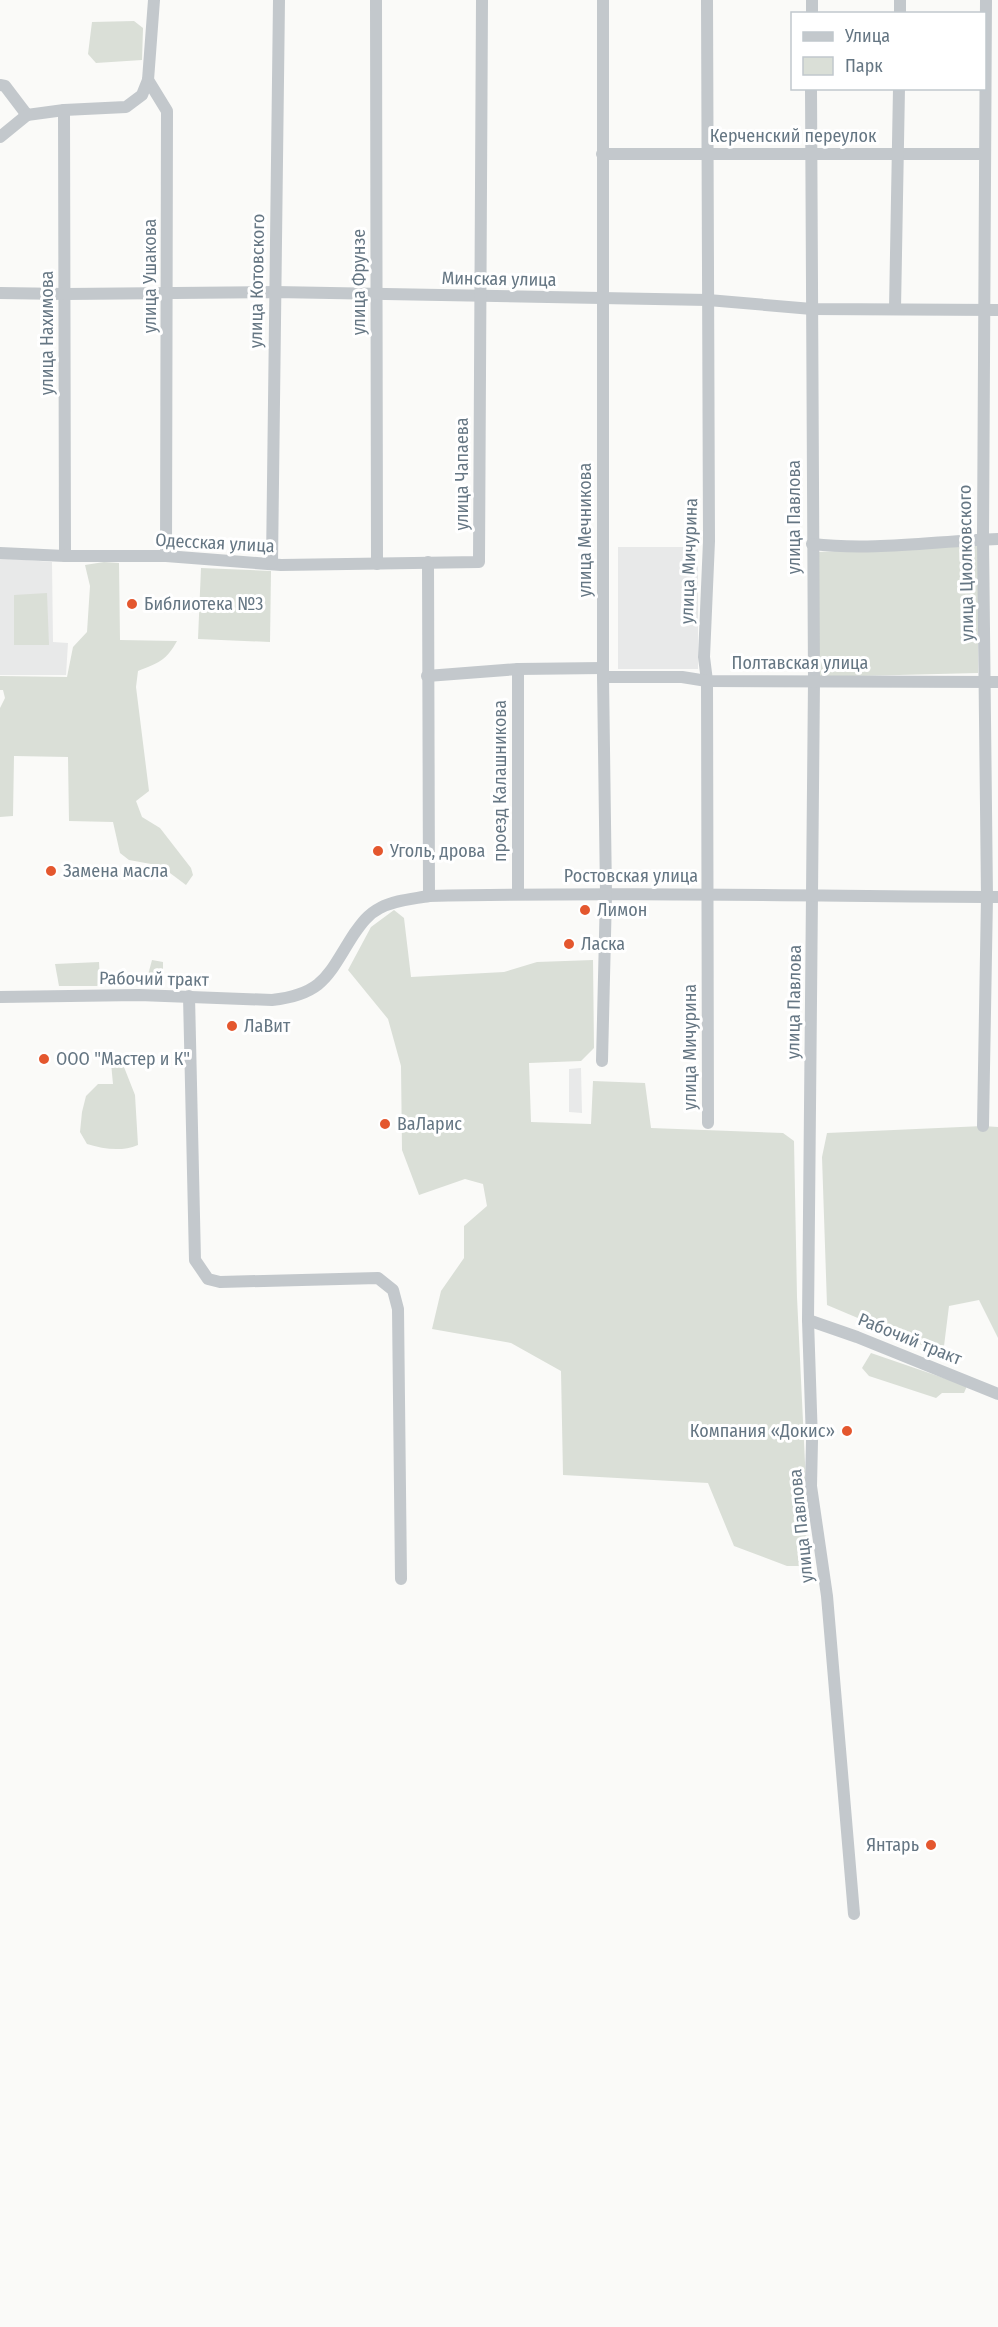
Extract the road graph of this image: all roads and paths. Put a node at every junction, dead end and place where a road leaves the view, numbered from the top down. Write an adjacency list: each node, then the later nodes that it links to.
1 (154, 0): 7 (street)
2 (279, 0): 20 (street, улица Котовского)
3 (376, 0): 24 (street, улица Фрунзе)
4 (482, 0): 25 (street, улица Чапаева)
5 (603, 0): 17 (street, улица Мечникова)
6 (707, 0): 18 (street, улица Мичурина)
7 (148, 80): 12 (street); 22 (street, улица Ушакова)
8 (0, 85): 13 (street)
9 (811, 90): 19 (street, улица Павлова)
10 (899, 90): 15 (street)
11 (985, 90): 16 (street, улица Циолковского)
12 (64, 110): 13 (street); 23 (street, улица Нахимова)
13 (27, 115): 14 (street)
14 (0, 137)
15 (899, 153): 16 (street, Керченский переулок); 19 (street, Керченский переулок); 29 (street)
16 (985, 153): 30 (street, улица Циолковского)
17 (602, 154): 18 (street, Керченский переулок); 26 (street, улица Мечникова)
18 (706, 155): 19 (street, Керченский переулок); 27 (street, улица Мичурина)
19 (810, 155): 28 (street, улица Павлова)
20 (275, 292): 22 (street, Минская улица); 24 (street, Минская улица); 38 (street, улица Котовского)
21 (0, 293): 23 (street, Минская улица)
22 (168, 293): 23 (street, Минская улица); 37 (street, улица Ушакова)
23 (66, 294): 36 (street, улица Нахимова)
24 (377, 295): 25 (street, Минская улица); 40 (street, улица Фрунзе)
25 (480, 297): 26 (street, Минская улица); 39 (street, улица Чапаева)
26 (604, 298): 27 (street, Минская улица); 42 (street, улица Мечникова)
27 (708, 300): 28 (street, Минская улица); 44 (street, улица Мичурина)
28 (812, 309): 29 (street, Минская улица); 34 (street, улица Павлова)
29 (896, 309): 30 (street, Минская улица)
30 (984, 310): 31 (street, Минская улица); 33 (street, улица Циолковского)
31 (998, 310)
32 (998, 539): 33 (street)
33 (983, 540): 34 (street); 46 (street, улица Циолковского)
34 (812, 544): 45 (street, улица Павлова)
35 (0, 553): 36 (street, Одесская улица)
36 (65, 556): 37 (street, Одесская улица)
37 (166, 556): 38 (street, Одесская улица)
38 (272, 562): 40 (street, Одесская улица)
39 (428, 562): 40 (street, Одесская улица); 43 (street)
40 (377, 564)
41 (518, 669): 42 (street, Полтавская улица); 43 (street, Полтавская улица); 48 (street, проезд Калашникова)
42 (603, 672): 44 (street, Полтавская улица); 49 (street, улица Мечникова)
43 (427, 676): 50 (street)
44 (707, 681): 45 (street, Полтавская улица); 47 (street, улица Мичурина)
45 (814, 681): 46 (street, Полтавская улица); 51 (street, улица Павлова)
46 (992, 682): 52 (street, улица Циолковского)
47 (709, 893): 49 (street, Ростовская улица); 51 (street, Ростовская улица); 57 (street, улица Мичурина)
48 (519, 894): 49 (street, Ростовская улица); 50 (street, Ростовская улица)
49 (606, 894): 56 (street, улица Мечникова)
50 (429, 896): 53 (street, Ростовская улица)
51 (813, 897): 52 (street, Ростовская улица); 59 (street, улица Павлова)
52 (992, 897): 58 (street, улица Циолковского)
53 (307, 993): 54 (street, Рабочий тракт)
54 (189, 996): 55 (street, Рабочий тракт); 61 (street)
55 (0, 997)
56 (602, 1061)
57 (708, 1123)
58 (983, 1126)
59 (808, 1320): 60 (street, Рабочий тракт); 62 (street, улица Павлова)
60 (998, 1394)
61 (401, 1579)
62 (854, 1914)

